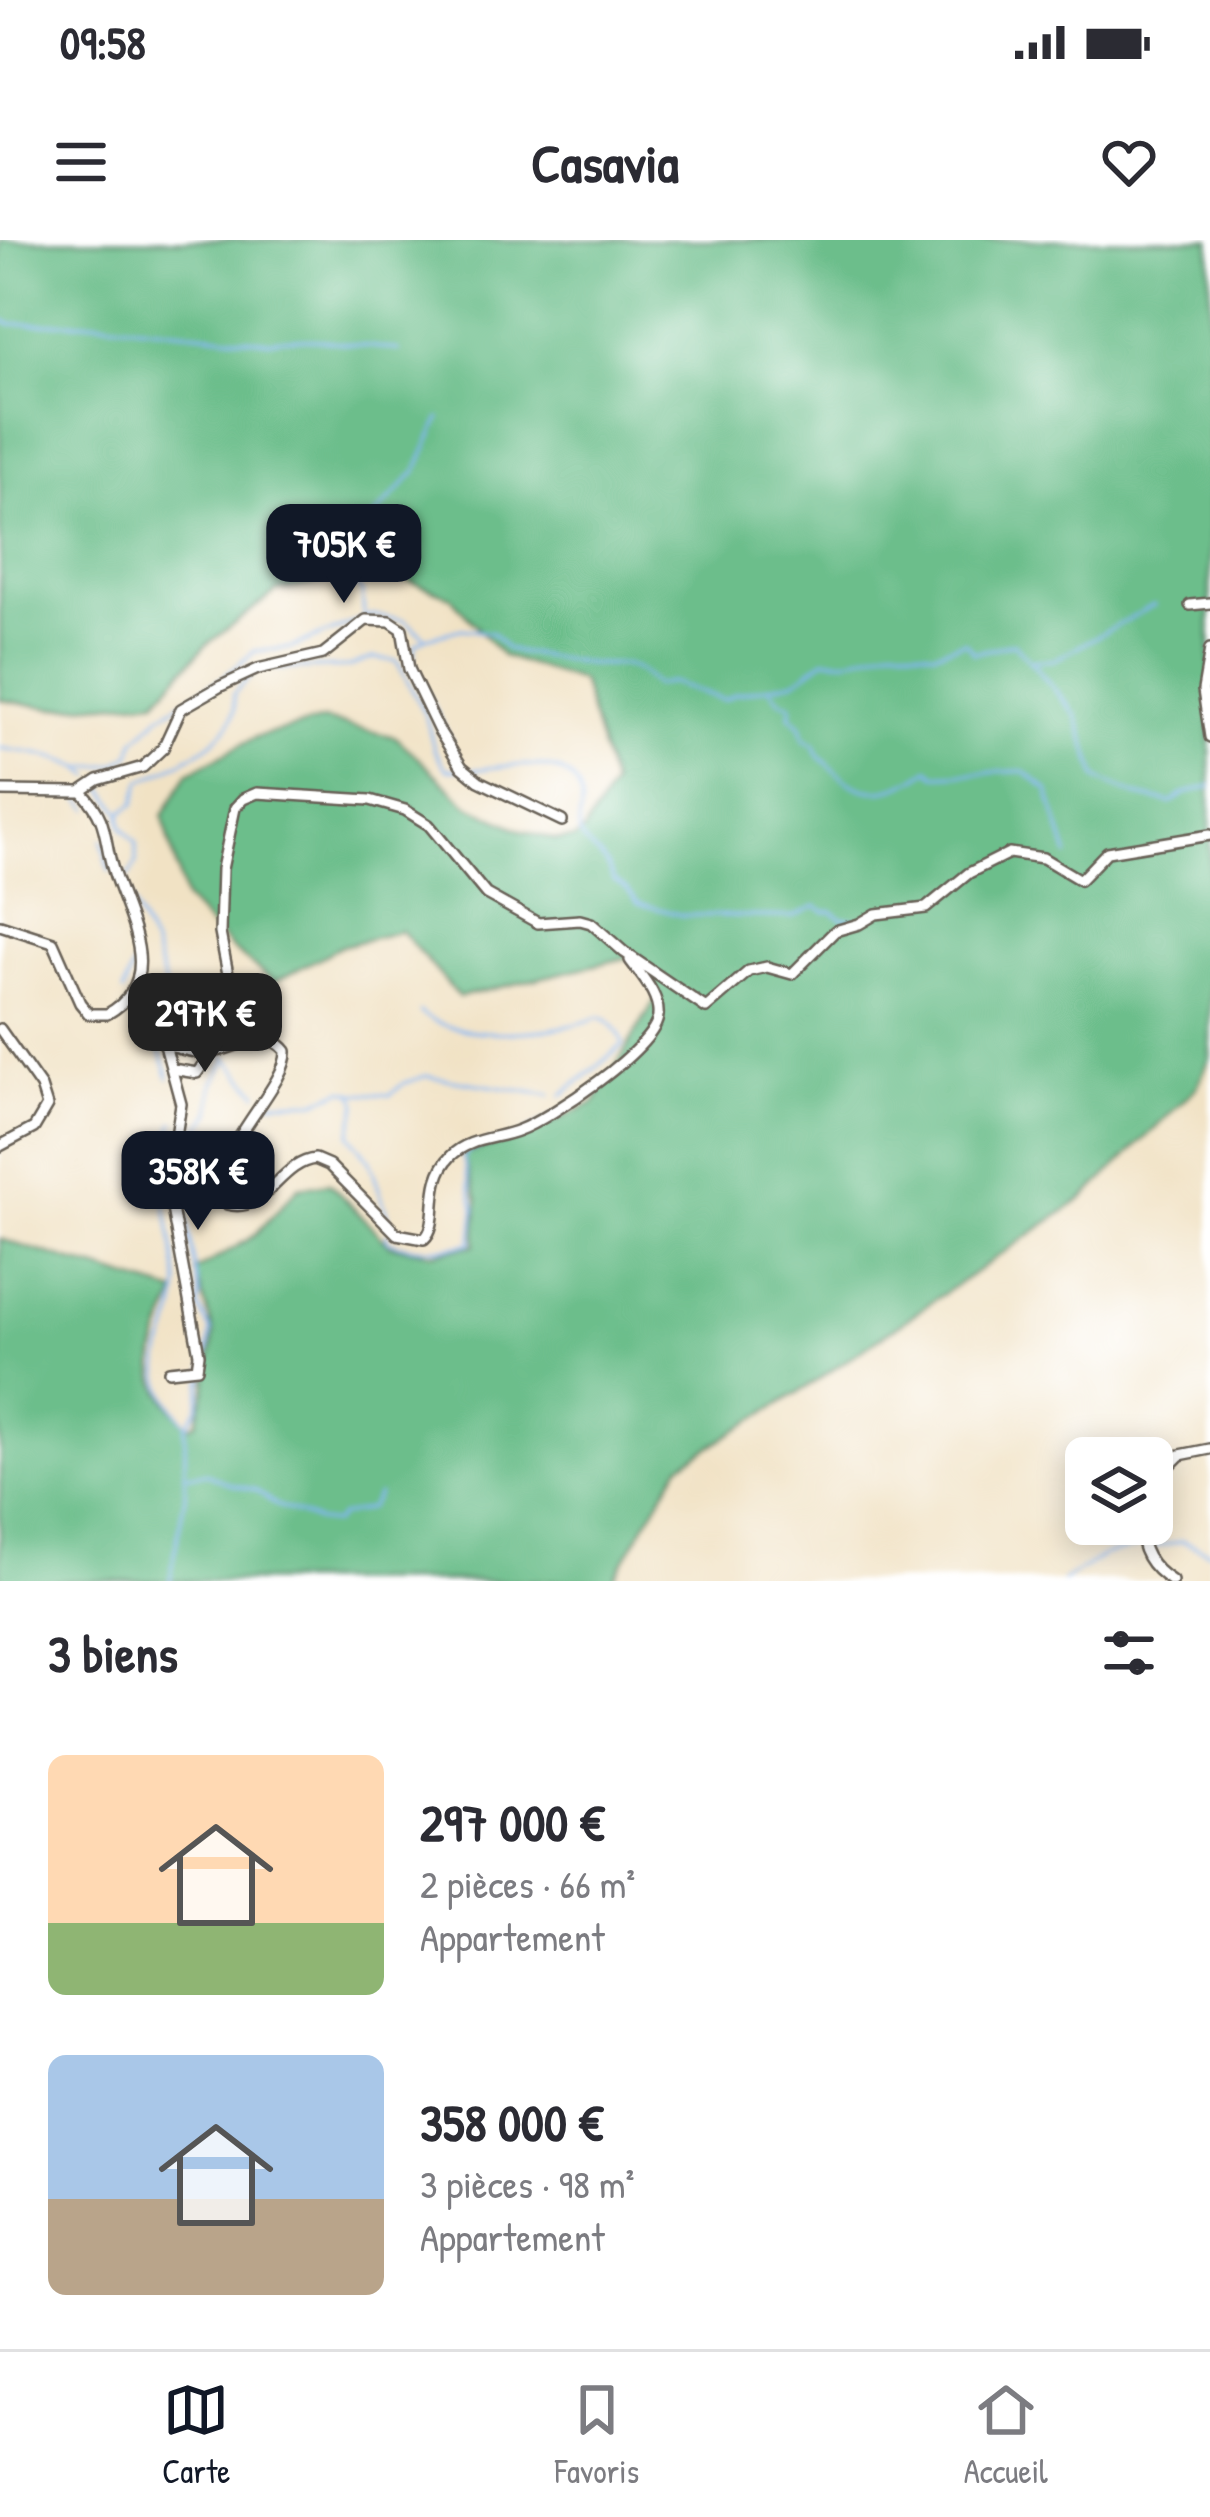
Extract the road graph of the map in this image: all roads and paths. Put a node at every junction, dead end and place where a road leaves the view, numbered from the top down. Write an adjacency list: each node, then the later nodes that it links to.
1 (1210, 603): 2 (street)
2 (1190, 605)
3 (1210, 649): 4 (street)
4 (1210, 737)
5 (0, 791): 6 (street)
6 (82, 792): 7 (street); 11 (street)
7 (562, 821)
8 (1210, 835): 10 (street)
9 (0, 925): 11 (street)
10 (624, 952): 13 (street); 13 (street)
11 (138, 976): 14 (street)
12 (0, 1029): 17 (street)
13 (241, 1041): 15 (street)
14 (165, 1045): 15 (street); 16 (street)
15 (212, 1052): 16 (street)
16 (172, 1069): 18 (street)
17 (0, 1146)
18 (170, 1371)
19 (1210, 1449): 20 (street)
20 (1173, 1462)
21 (1142, 1545): 22 (street)
22 (1172, 1581)

